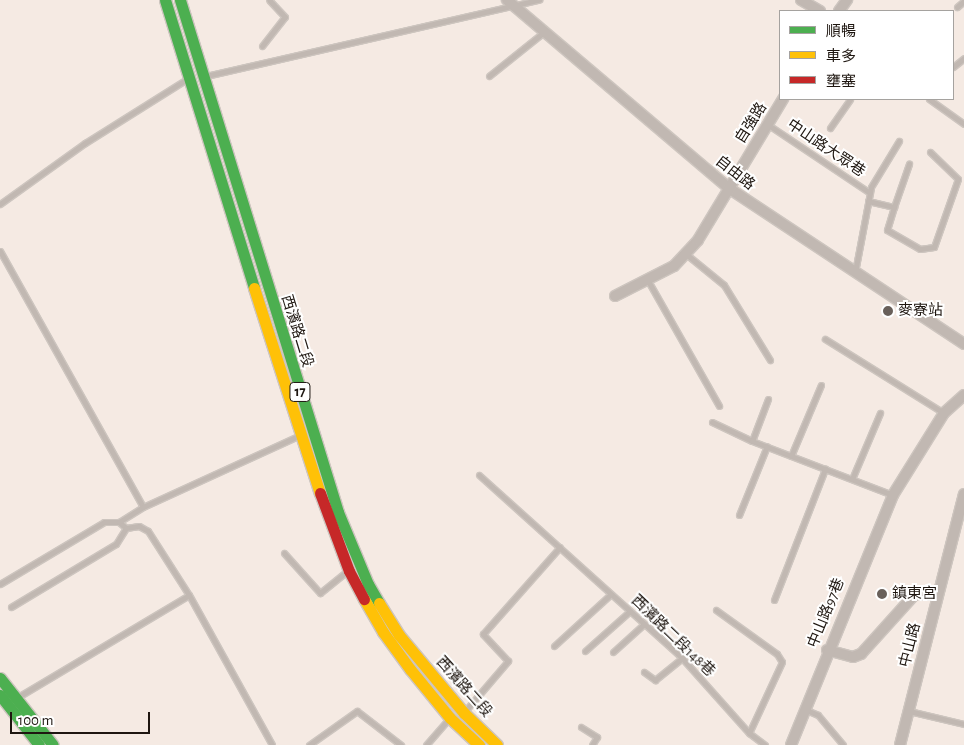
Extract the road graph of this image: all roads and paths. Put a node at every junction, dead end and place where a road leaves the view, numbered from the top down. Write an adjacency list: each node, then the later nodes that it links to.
1 (165, 0): 16 (main road, 西濱路二段 / 17)
2 (180, 0): 15 (main road, 西濱路二段 / 17)
3 (269, 0): 11 (lane)
4 (539, 0): 7 (lane)
5 (801, 0): 9 (street)
6 (964, 1): 8 (lane)
7 (510, 3): 10 (street, 自由路); 15 (lane)
8 (957, 7)
9 (818, 10)
10 (544, 32): 14 (lane); 26 (street, 自由路)
11 (262, 46)
12 (964, 58): 13 (lane)
13 (954, 66)
14 (490, 76)
15 (203, 77): 16 (lane); 46 (main road, 西濱路二段 / 17)
16 (190, 78): 29 (lane); 47 (main road, 西濱路二段 / 17)
17 (783, 100): 20 (street, 自強路)
18 (849, 100): 22 (lane, 中山路大眾巷)
19 (930, 100): 21 (lane)
20 (768, 124): 26 (street, 自強路); 27 (lane, 中山路大眾巷)
21 (964, 124)
22 (830, 128)
23 (899, 141): 27 (lane)
24 (930, 152): 30 (lane)
25 (909, 164): 30 (lane)
26 (730, 189): 32 (street, 自強路); 33 (street, 自由路)
27 (870, 193): 28 (lane)
28 (868, 201): 30 (lane); 33 (lane)
29 (0, 204)
30 (894, 207)
31 (0, 251): 56 (lane)
32 (686, 254): 34 (street, 自強路); 38 (lane)
33 (855, 273): 37 (street, 自由路)
34 (647, 280): 35 (street, 自強路); 42 (lane)
35 (614, 296)
36 (825, 339): 44 (lane)
37 (964, 344)
38 (770, 360)
39 (820, 385): 50 (lane)
40 (964, 395): 44 (street, 中山路97巷)
41 (768, 398): 48 (lane)
42 (719, 406)
43 (880, 413): 53 (lane)
44 (944, 413): 54 (street, 中山路97巷)
45 (712, 422): 48 (lane)
46 (312, 432): 47 (lane); 83 (main road, 西濱路二段 / 17)
47 (299, 435): 56 (lane); 62 (main road, 西濱路二段 / 17)
48 (752, 441): 49 (lane)
49 (766, 446): 50 (lane); 57 (lane)
50 (791, 456): 51 (lane)
51 (825, 469): 53 (lane); 67 (lane)
52 (479, 475): 60 (lane, 西濱路二段148巷)
53 (852, 479): 54 (lane)
54 (893, 495): 73 (street, 中山路97巷)
55 (963, 501): 66 (street, 中山路)
56 (143, 507): 58 (lane)
57 (739, 515)
58 (119, 522): 59 (lane); 63 (lane)
59 (126, 528): 65 (lane); 68 (lane)
60 (560, 547): 64 (lane, 西濱路二段148巷); 83 (lane)
61 (284, 553): 62 (lane)
62 (349, 571): 85 (main road, 西濱路二段 / 17)
63 (0, 584)
64 (611, 594): 70 (lane, 西濱路二段148巷); 72 (lane)
65 (189, 595): 80 (lane); 92 (lane)
66 (938, 595): 73 (street); 82 (street, 中山路)
67 (774, 600)
68 (11, 607)
69 (716, 610): 88 (lane)
70 (630, 611): 71 (lane, 西濱路二段148巷); 74 (lane)
71 (644, 624): 75 (lane); 76 (lane, 西濱路二段148巷)
72 (554, 646)
73 (827, 650): 81 (street, 中山路97巷)
74 (585, 651)
75 (613, 652)
76 (682, 658): 77 (lane); 88 (lane, 西濱路二段148巷)
77 (644, 672)
78 (0, 678): 80 (main road)
79 (0, 695): 90 (main road)
80 (16, 698): 91 (main road)
81 (804, 709): 100 (street, 中山路97巷); 101 (lane)
82 (909, 711): 86 (lane); 102 (street, 中山路)
83 (464, 712): 97 (main road, 西濱路二段 / 17)
84 (0, 713): 89 (main road)
85 (450, 718): 95 (lane); 96 (main road, 西濱路二段 / 17)
86 (964, 724)
87 (581, 727): 98 (lane)
88 (749, 733): 99 (lane, 西濱路二段148巷)
89 (26, 745)
90 (39, 745)
91 (53, 745)
92 (272, 745)
93 (309, 745): 94 (lane)
94 (401, 745)
95 (426, 745)
96 (479, 745)
97 (497, 745)
98 (592, 745)
99 (764, 745)
100 (791, 745)
101 (843, 745)
102 (900, 745)

